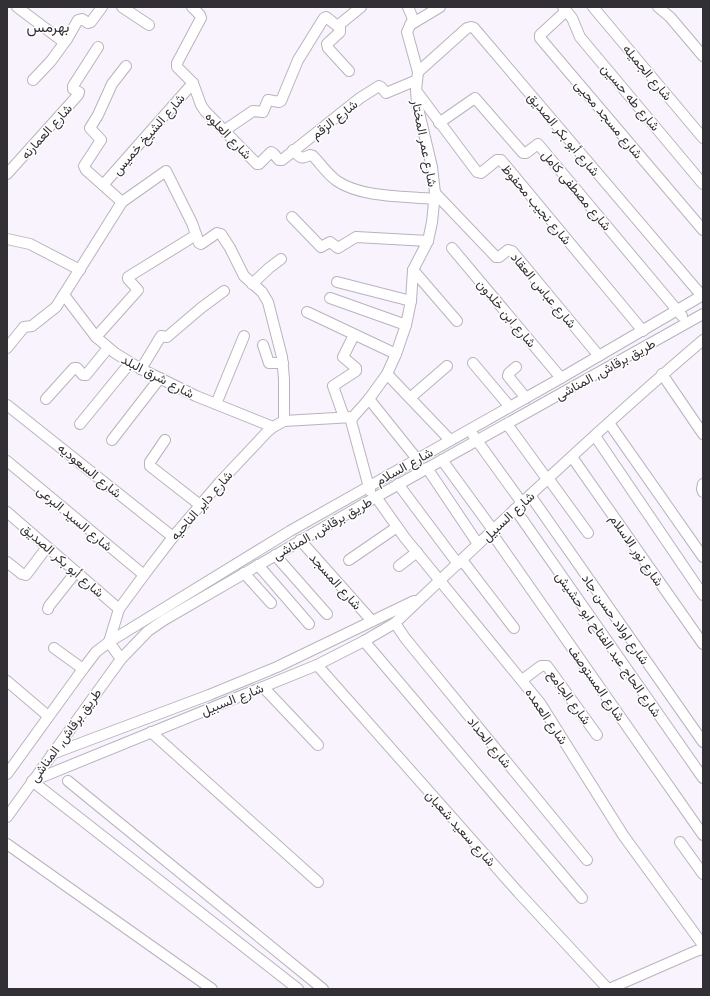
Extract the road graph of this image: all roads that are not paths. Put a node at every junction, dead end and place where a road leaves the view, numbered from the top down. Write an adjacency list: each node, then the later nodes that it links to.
1 (17, 7): 14 (street)
2 (102, 7): 14 (street)
3 (122, 7): 11 (street)
4 (192, 7): 21 (street)
5 (361, 7): 13 (street)
6 (408, 7): 12 (street, شارع عمر المختار)
7 (440, 7): 12 (street)
8 (593, 7): 25 (street, شارع الجميله)
9 (658, 7): 16 (street)
10 (564, 9): 29 (street, شارع طه حسين); 34 (street, شارع مسجد محيى)
11 (149, 24)
12 (410, 25): 19 (street, شارع عمر المختار)
13 (340, 28): 18 (street); 24 (street)
14 (67, 39): 20 (street)
15 (98, 47): 28 (street, شارع العمارنه)
16 (703, 56)
17 (126, 66): 30 (street)
18 (349, 71)
19 (418, 76): 22 (street, شارع عمر المختار); 26 (street, شارع الزقم); 46 (street, شارع أبو بكر الصديق)
20 (33, 80)
21 (193, 83): 24 (street, شارع العلوه); 30 (street, شارع الشيخ خميس)
22 (416, 90): 23 (street, شارع نجيب محفوظ); 31 (street, شارع عمر المختار)
23 (439, 123): 49 (street, شارع مصطفى كامل); 55 (street, شارع نجيب محفوظ)
24 (225, 130): 27 (street, شارع العلوه)
25 (703, 138)
26 (293, 150): 27 (street, شارع الزقم); 31 (street)
27 (256, 164)
28 (7, 174)
29 (703, 184)
30 (103, 185): 32 (street)
31 (435, 196): 37 (street, شارع عمر المختار); 64 (street, شارع عباس العقاد)
32 (122, 202): 35 (street); 40 (street)
33 (292, 216): 37 (street)
34 (702, 227)
35 (196, 235): 43 (street); 58 (street)
36 (7, 240): 40 (street)
37 (428, 241): 41 (street, شارع عمر المختار)
38 (452, 248): 74 (street, شارع ابن خلدون)
39 (281, 259): 43 (street)
40 (80, 270): 45 (street)
41 (413, 270): 48 (street, شارع عمر المختار); 52 (street)
42 (337, 282): 48 (street)
43 (252, 284): 66 (street)
44 (224, 291): 70 (street)
45 (64, 295): 58 (street, شارع شرق البلد); 61 (street)
46 (702, 296): 49 (street, شارع السلام)
47 (330, 298): 54 (street)
48 (411, 301): 54 (street, شارع عمر المختار)
49 (678, 311): 53 (street, شارع مصطفى كامل); 55 (street, شارع السلام)
50 (307, 312): 56 (street)
51 (703, 314): 53 (street, طريق برقاش, المناشى)
52 (457, 321)
53 (686, 323): 86 (street, طريق برقاش, المناشى)
54 (406, 325): 63 (street, شارع عمر المختار)
55 (642, 331): 64 (street, شارع السلام)
56 (354, 335): 63 (street); 82 (street)
57 (244, 336): 80 (street)
58 (96, 337): 62 (street, شارع شرق البلد)
59 (702, 343): 72 (street, شارع السبيل)
60 (262, 345): 66 (street)
61 (7, 348)
62 (108, 348): 65 (street, شارع شرق البلد); 77 (street)
63 (396, 354): 71 (street, شارع عمر المختار)
64 (599, 356): 74 (street, شارع السلام)
65 (130, 363): 70 (street, شارع شرق البلد); 85 (street)
66 (283, 363): 83 (street)
67 (473, 363): 81 (street)
68 (447, 366): 75 (street)
69 (516, 367): 76 (street)
70 (141, 369): 73 (street, شارع شرق البلد)
71 (386, 374): 75 (street); 78 (street, شارع عمر المختار)
72 (662, 374): 84 (street, شارع السبيل); 89 (street)
73 (160, 378): 80 (street, شارع شرق البلد); 91 (street)
74 (562, 378): 76 (street, شارع السلام)
75 (410, 398): 93 (street)
76 (526, 398): 81 (street, شارع السلام)
77 (46, 399)
78 (369, 399): 82 (street, شارع عمر المختار); 96 (street)
79 (7, 404): 113 (street, شارع السعوديه)
80 (216, 404): 87 (street, شارع شرق البلد)
81 (510, 407): 88 (street, شارع السلام)
82 (348, 417): 83 (street, شارع داير الناحيه); 103 (street)
83 (284, 421): 87 (street, شارع داير الناحيه)
84 (609, 423): 90 (street, شارع السبيل); 119 (street)
85 (80, 424)
86 (506, 424): 94 (street, طريق برقاش, المناشى); 100 (street)
87 (273, 427): 107 (street, شارع داير الناحيه)
88 (469, 429): 93 (street, شارع السلام); 94 (street, شارع الحاج عبد الفتاح ابو حشيش)
89 (703, 434)
90 (595, 436): 95 (street, شارع السبيل); 129 (street)
91 (112, 440)
92 (165, 440): 107 (street)
93 (450, 440): 96 (street, شارع السلام)
94 (477, 440): 97 (street, طريق برقاش, المناشى); 108 (street, شارع الحاج عبد الفتاح ابو حشيش)
95 (572, 457): 100 (street, شارع السبيل); 141 (street, شارع نور الاسلام)
96 (417, 459): 103 (street, شارع السلام)
97 (442, 460): 99 (street, طريق برقاش, المناشى); 111 (street, شارع المستوصف)
98 (7, 461): 127 (street, شارع السيد البرعى)
99 (427, 468): 101 (street, طريق برقاش, المناشى); 115 (street)
100 (548, 479): 105 (street, شارع السبيل); 112 (street)
101 (398, 484): 106 (street, طريق برقاش, المناشى); 122 (street)
102 (703, 484): 104 (street)
103 (368, 486): 106 (street); 140 (street, شارع السلام)
104 (703, 492)
105 (530, 496): 108 (street, شارع السبيل); 152 (street, شارع اولاد حسن جاد)
106 (374, 498): 110 (street, شارع العمده); 114 (street, طريق برقاش, المناشى)
107 (200, 505): 113 (street, شارع داير الناحيه)
108 (518, 506): 111 (street, شارع السبيل); 156 (street, شارع الحاج عبد الفتاح ابو حشيش)
109 (7, 512): 116 (street, شارع أبو بكر الصديق)
110 (397, 527): 117 (street, شارع العمده); 120 (street)
111 (492, 531): 115 (street, شارع السبيل); 160 (street, شارع المستوصف)
112 (588, 533)
113 (173, 537): 127 (street, شارع داير الناحيه)
114 (300, 540): 118 (street, طريق برقاش, المناشى); 135 (street, شارع المسجد)
115 (478, 544): 122 (street, شارع السبيل)
116 (48, 547): 121 (street); 125 (street, شارع أبو بكر الصديق)
117 (417, 552): 124 (street); 128 (street, شارع العمده)
118 (275, 555): 123 (street, طريق برقاش, المناشى); 134 (street)
119 (703, 557)
120 (349, 560)
121 (7, 562)
122 (460, 562): 128 (street, شارع السبيل); 138 (street)
123 (258, 565): 126 (street, طريق برقاش, المناشى); 137 (street)
124 (399, 566)
125 (76, 572): 132 (street, شارع أبو بكر الصديق); 133 (street)
126 (244, 573): 131 (street); 143 (street, طريق برقاش, المناشى)
127 (144, 575): 132 (street, شارع داير الناحيه)
128 (440, 580): 130 (street, شارع السبيل); 146 (street, شارع العمده)
129 (703, 595)
130 (422, 598): 135 (street, شارع السبيل); 136 (street, شارع السبيل)
131 (271, 602)
132 (119, 608): 140 (street, شارع داير الناحيه)
133 (48, 609)
134 (327, 614)
135 (372, 621): 154 (street, شارع السبيل)
136 (395, 623): 139 (street, شارع السبيل); 163 (street, شارع الحداد)
137 (309, 624)
138 (514, 628)
139 (364, 641): 144 (street, شارع السبيل); 166 (street)
140 (109, 642): 143 (street); 145 (street, طريق برقاش, المناشى)
141 (703, 644)
142 (54, 648): 145 (street)
143 (121, 659): 154 (street, طريق برقاش, المناشى)
144 (316, 665): 148 (street, شارع السبيل); 172 (street, شارع سعيد شعبان)
145 (83, 669): 149 (street, طريق برقاش, المناشى)
146 (522, 680): 151 (street, شارع الجامع); 167 (street, شارع العمده)
147 (7, 681): 149 (street)
148 (263, 687): 150 (street, شارع السبيل); 153 (street)
149 (48, 716): 155 (street, طريق برقاش, المناشى)
150 (151, 732): 157 (street, شارع السبيل); 165 (street)
151 (597, 734)
152 (703, 742)
153 (318, 745)
154 (52, 754): 157 (street, طريق برقاش, المناشى)
155 (7, 774)
156 (703, 778)
157 (32, 781): 159 (street, طريق برقاش, المناشى); 170 (street)
158 (68, 782): 171 (street)
159 (7, 817)
160 (703, 835)
161 (680, 842): 164 (street)
162 (7, 844): 169 (street)
163 (587, 860)
164 (703, 874)
165 (318, 882)
166 (582, 898)
167 (703, 945)
168 (703, 949): 172 (street)
169 (212, 989)
170 (298, 989)
171 (323, 989)
172 (609, 989)

